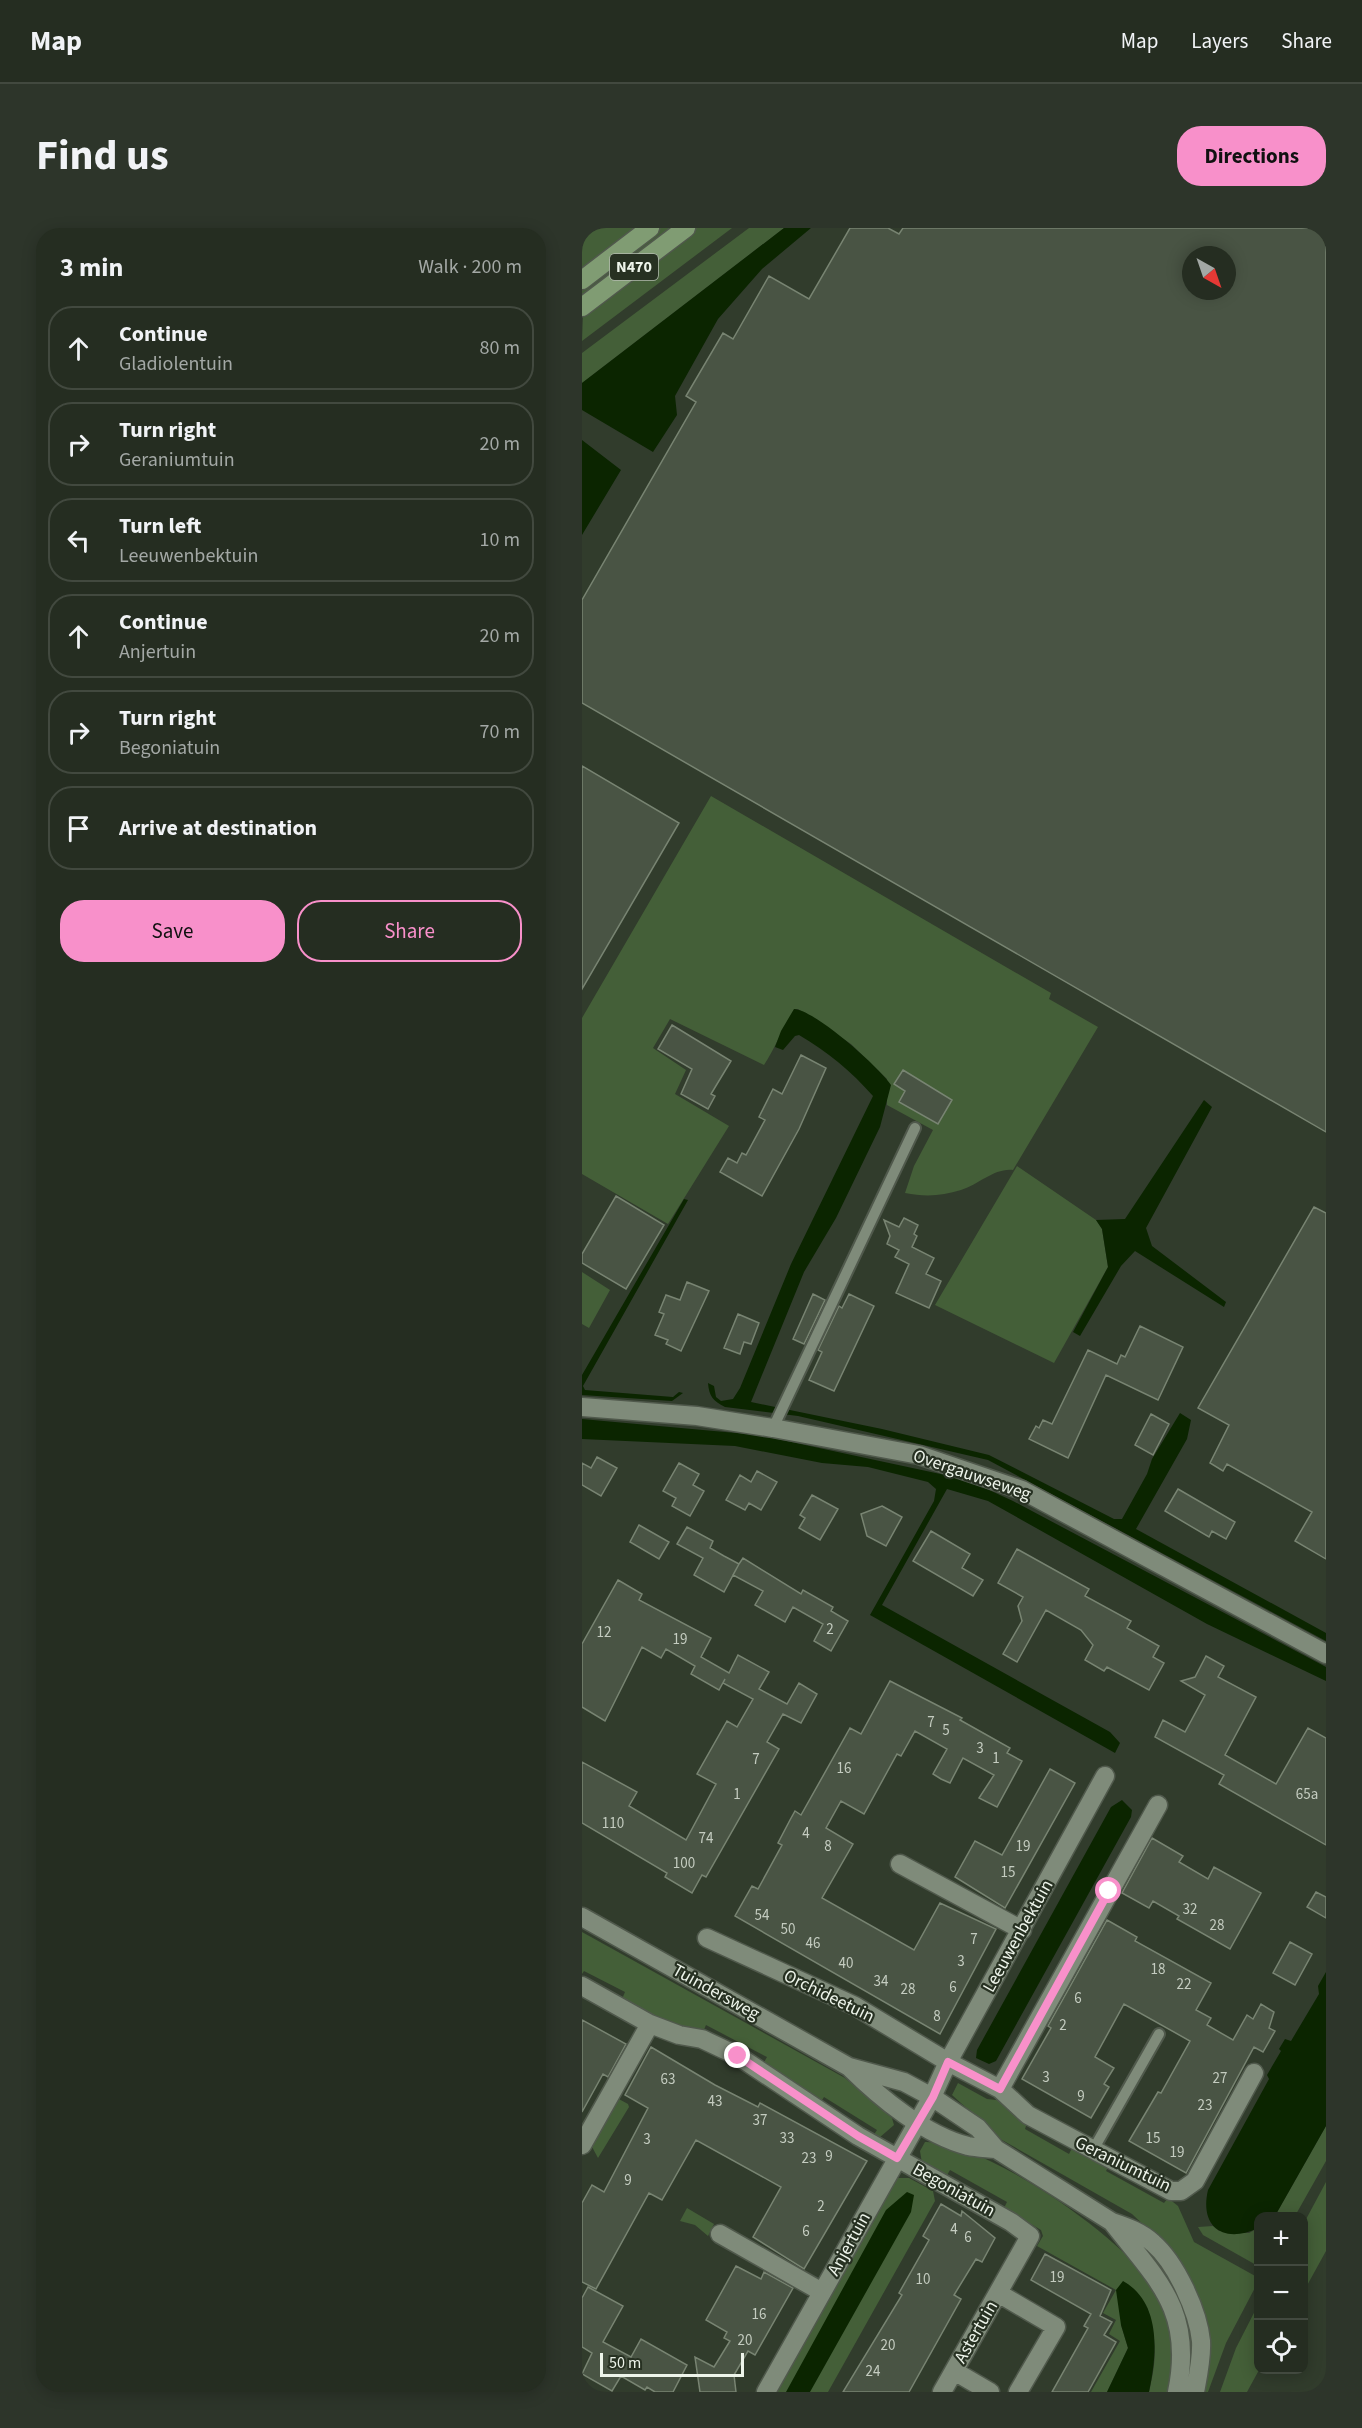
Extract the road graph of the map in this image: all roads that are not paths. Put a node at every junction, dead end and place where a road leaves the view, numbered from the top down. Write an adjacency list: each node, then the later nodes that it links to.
1 (651, 228): 3 (main road, N470)
2 (686, 228): 4 (main road, N470)
3 (582, 280)
4 (582, 307)
5 (915, 1128): 7 (lane)
6 (582, 1407): 7 (street, Overgauwseweg)
7 (779, 1416): 8 (street, Overgauwseweg)
8 (1326, 1654)
9 (1105, 1776): 13 (street, Leeuwenbektuin)
10 (1158, 1805): 21 (street)
11 (900, 1864): 13 (street)
12 (582, 1917): 19 (street, Tuindersweg)
13 (1022, 1930): 18 (street, Leeuwenbektuin)
14 (707, 1938): 18 (street, Orchideetuin)
15 (582, 1986): 16 (street, Begoniatuin)
16 (650, 2024): 24 (street); 27 (street, Begoniatuin)
17 (1159, 2034): 26 (lane)
18 (948, 2062): 21 (street, Geraniumtuin); 22 (street, Leeuwenbektuin)
19 (849, 2067): 22 (street, Tuindersweg); 23 (street, Tuindersweg)
20 (1254, 2073): 26 (street, Geraniumtuin)
21 (1000, 2089): 26 (street, Geraniumtuin)
22 (933, 2097): 23 (street, Anjertuin); 25 (street, Tuindersweg)
23 (917, 2122): 25 (street, Tuindersweg); 27 (street, Anjertuin)
24 (582, 2145)
25 (996, 2149): 29 (street, Tuindersweg)
26 (1093, 2150)
27 (897, 2158): 28 (street, Begoniatuin); 31 (street, Anjertuin)
28 (1011, 2222): 32 (street, Astertuin)
29 (1112, 2222): 38 (street, Tuindersweg); 39 (street, Tuindersweg)
30 (720, 2234): 31 (street)
31 (822, 2292): 34 (street, Anjertuin)
32 (998, 2294): 33 (street, Astertuin); 37 (street, Astertuin)
33 (954, 2371): 35 (street, Astertuin); 36 (street, Astertuin)
34 (766, 2392)
35 (942, 2392)
36 (990, 2392)
37 (1018, 2392)
38 (1177, 2392)
39 (1195, 2392)

